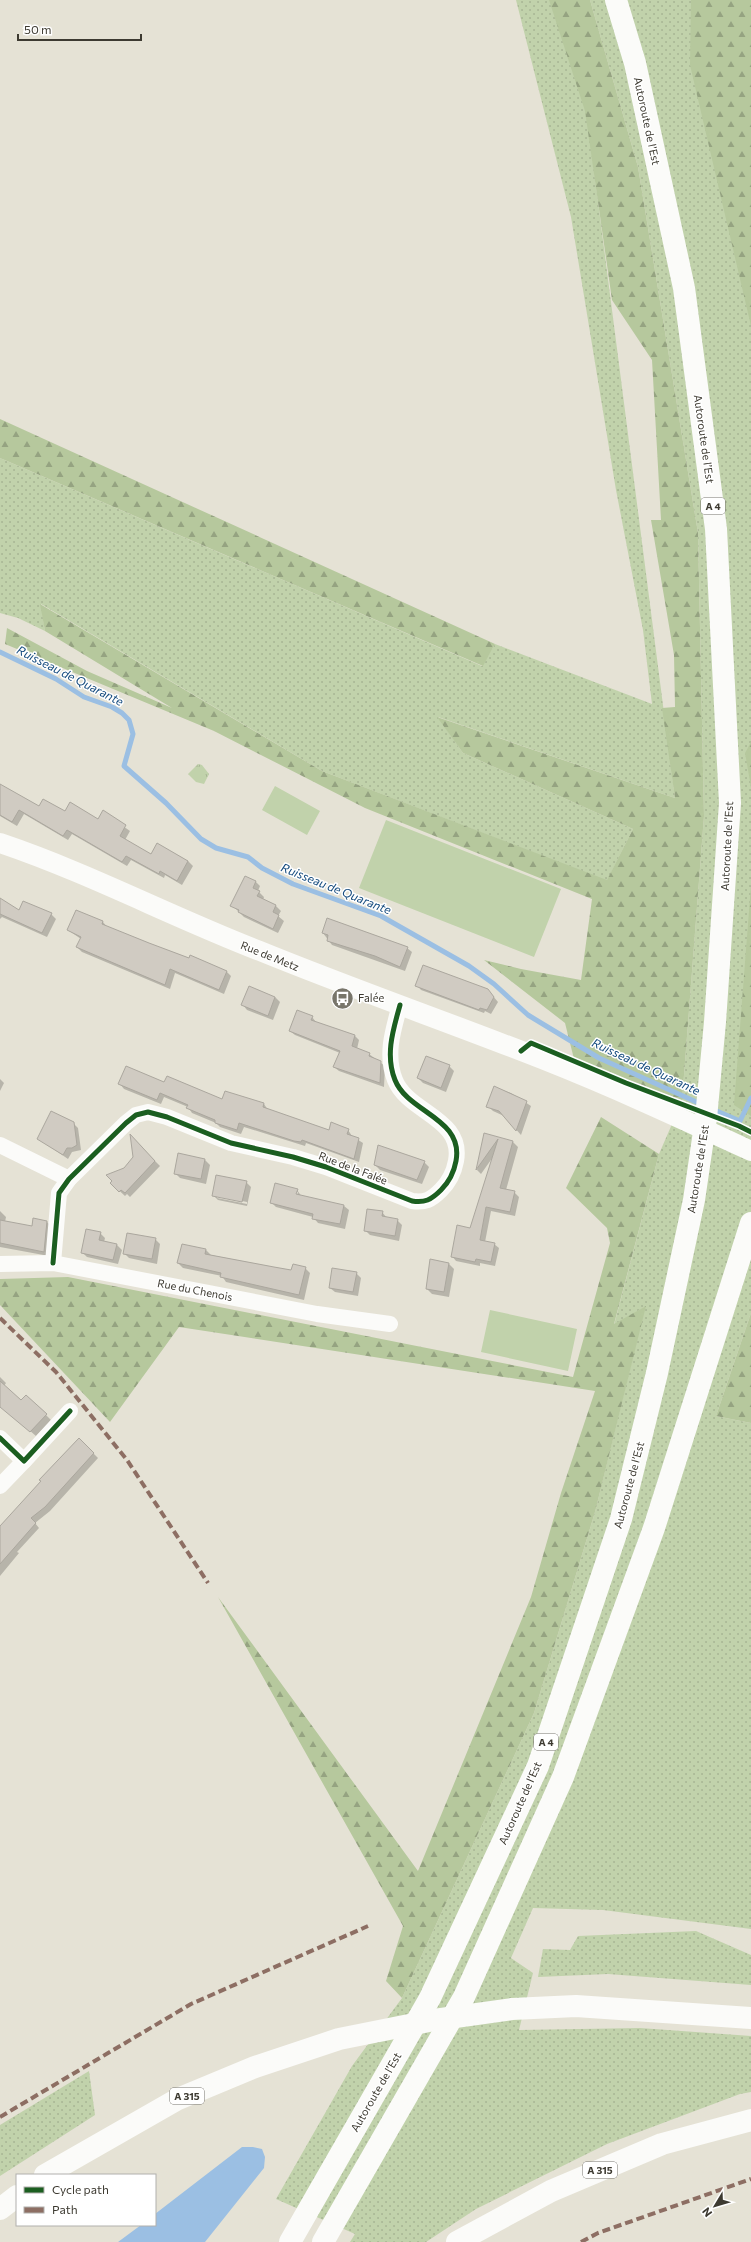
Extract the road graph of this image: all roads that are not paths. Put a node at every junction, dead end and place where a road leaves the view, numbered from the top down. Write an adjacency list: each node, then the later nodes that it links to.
1 (616, 0): 20 (highway, Autoroute de l’Est / A 4)
2 (0, 843): 3 (main road, Rue de Metz)
3 (400, 1005): 5 (main road, Rue de Metz); 6 (street, Rue de la Falée)
4 (0, 1145): 6 (street)
5 (751, 1151)
6 (69, 1179): 8 (street, Rue de la Falée)
7 (751, 1223): 21 (highway, A 4)
8 (53, 1263): 9 (street, Rue du Chenois); 10 (street, Rue du Chenois)
9 (0, 1264)
10 (390, 1324)
11 (70, 1411): 13 (street)
12 (0, 1438): 13 (street)
13 (24, 1460): 14 (street)
14 (0, 1486)
15 (751, 2018): 17 (highway, A 315)
16 (751, 2120): 22 (highway, A 315)
17 (46, 2174)
18 (16, 2197): 19 (highway)
19 (0, 2209)
20 (290, 2242)
21 (323, 2242)
22 (457, 2242)

